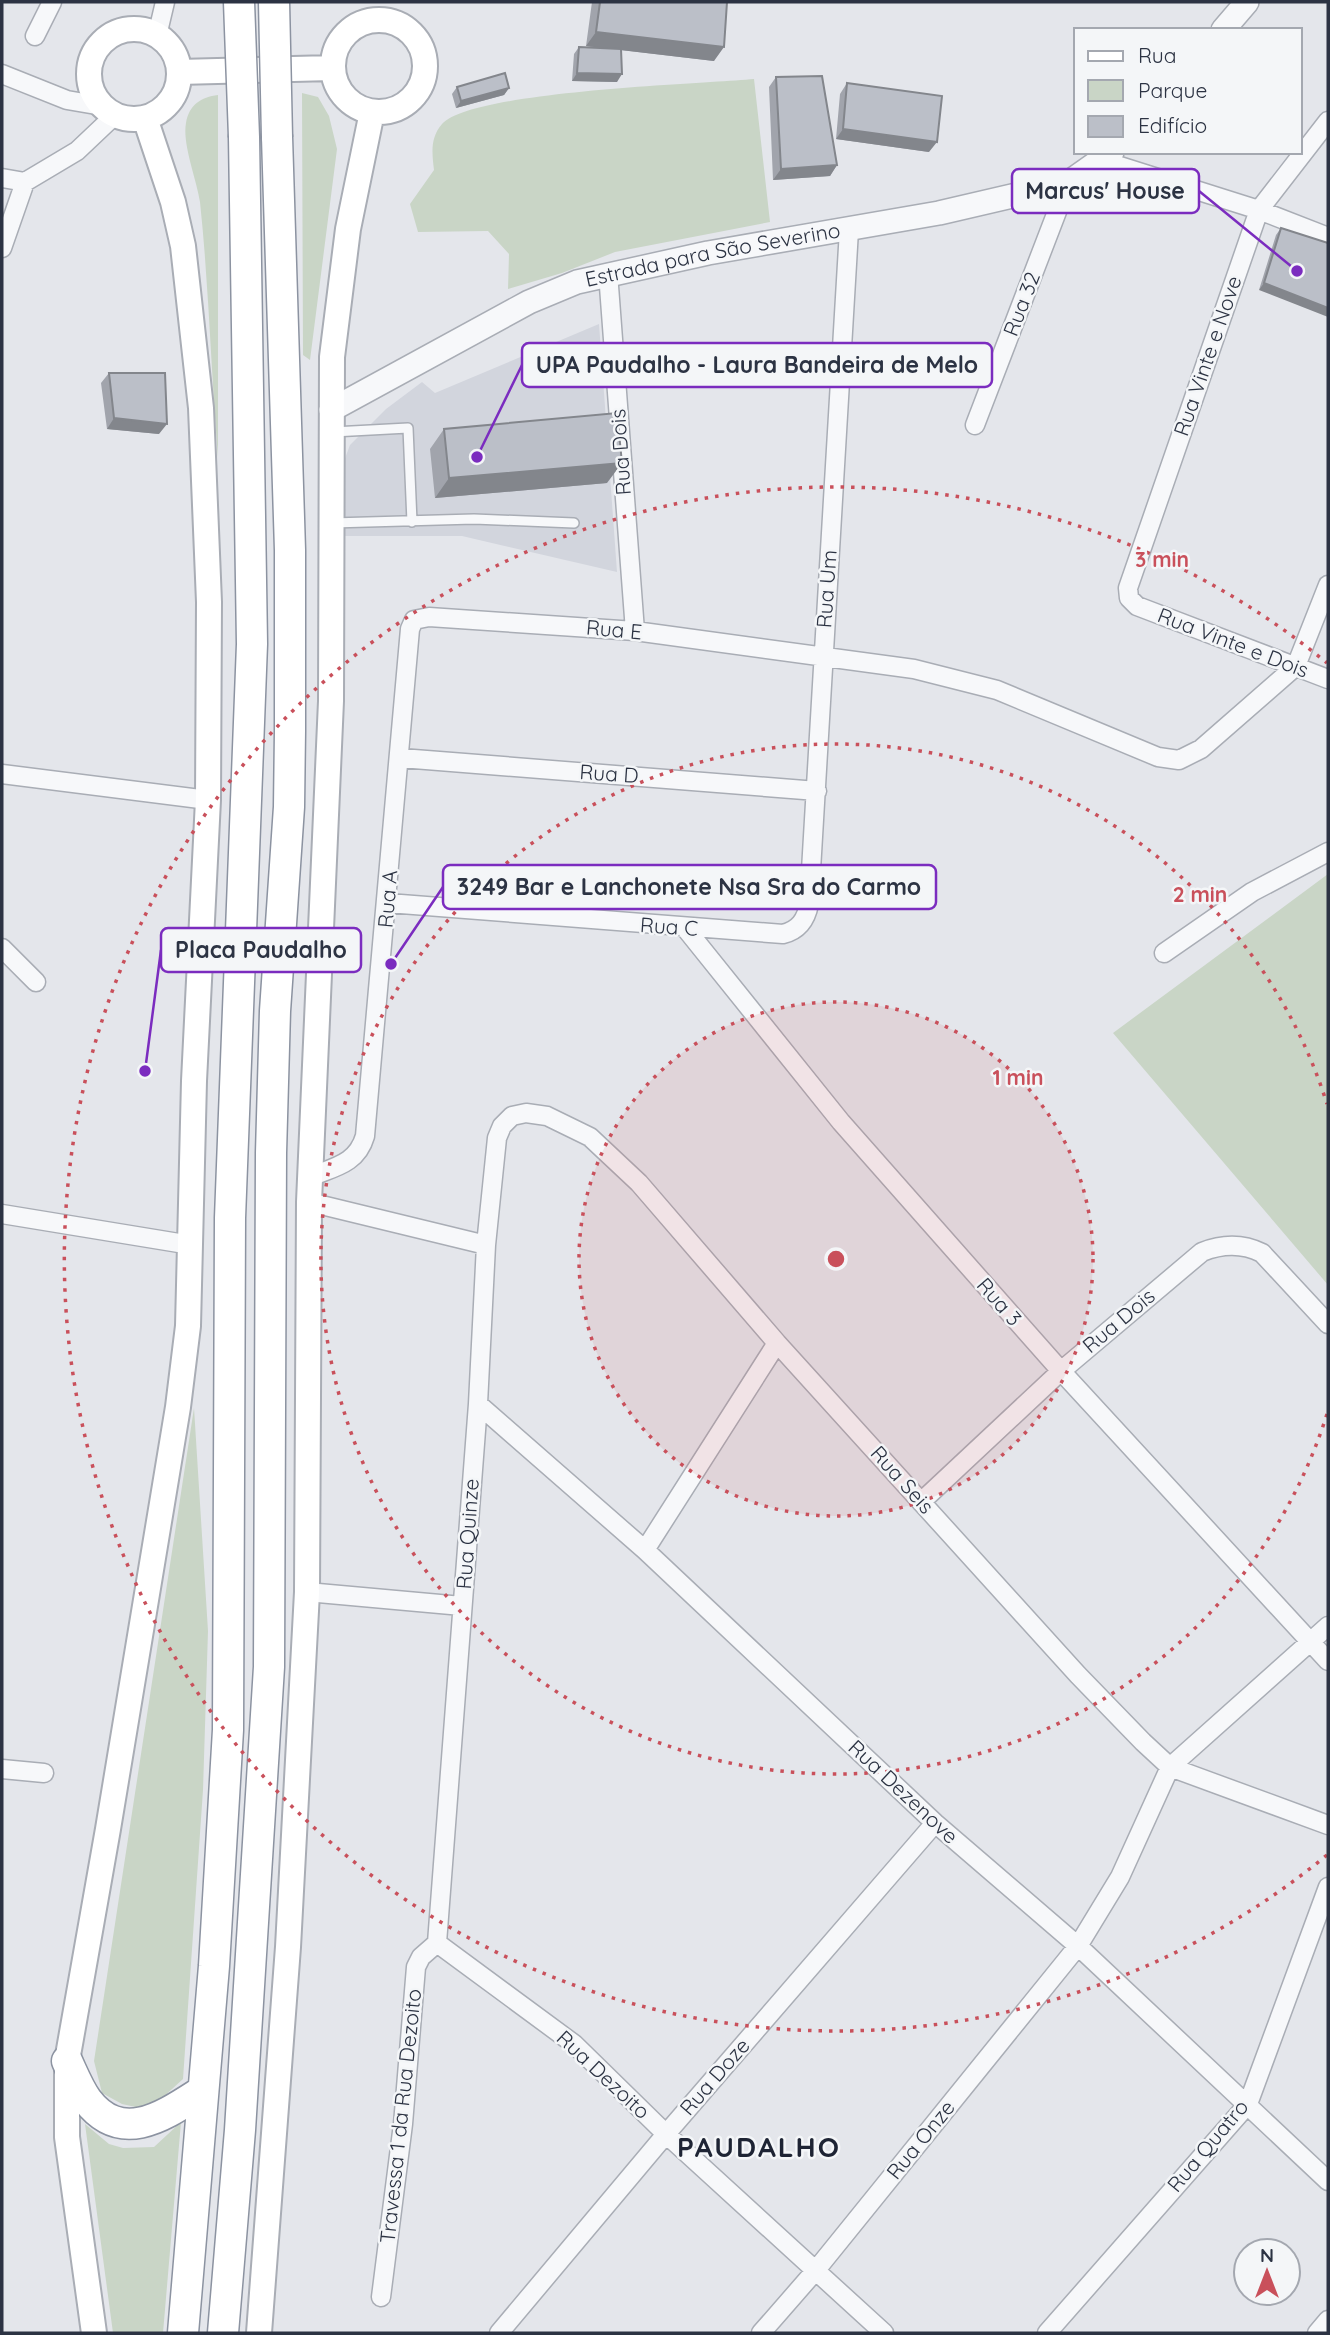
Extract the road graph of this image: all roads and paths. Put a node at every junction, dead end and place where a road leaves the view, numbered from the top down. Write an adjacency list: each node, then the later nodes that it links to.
1 (52, 2): 7 (street)
2 (165, 2): 8 (street)
3 (239, 2): 73 (highway, bridge)
4 (274, 2): 82 (highway, bridge)
5 (1247, 2): 6 (street)
6 (1225, 28)
7 (35, 36)
8 (158, 36): 10 (main road); 12 (main road)
9 (332, 68): 10 (main road); 13 (main road); 13 (main road)
10 (179, 72): 14 (main road)
11 (2, 74): 12 (street)
12 (108, 110): 14 (main road); 18 (street)
13 (372, 112): 25 (main road)
14 (145, 118): 40 (main road)
15 (1328, 121): 20 (street, Rua Vinte e Nove)
16 (1108, 156): 19 (street, Estrada para São Severino); 20 (street)
17 (2, 178): 18 (street)
18 (25, 182): 23 (street)
19 (1068, 183): 21 (street, Estrada para São Severino); 26 (street, Rua 32)
20 (1259, 210): 22 (street); 31 (street, Rua Vinte e Nove)
21 (849, 230): 24 (street, Estrada para São Severino); 34 (street, Rua Um)
22 (1328, 237)
23 (2, 248)
24 (608, 274): 25 (street, Estrada para São Severino); 33 (street, Rua Dois)
25 (331, 421): 27 (lane); 28 (main road)
26 (975, 425)
27 (412, 522): 28 (lane); 29 (lane)
28 (331, 523): 49 (main road)
29 (574, 523)
30 (1328, 585): 35 (street)
31 (1137, 606): 35 (street, Rua Vinte e Dois)
32 (410, 629): 33 (street, Rua E); 37 (street, Rua A)
33 (635, 631): 34 (street, Rua E)
34 (823, 658): 35 (street, Rua E); 39 (street, Rua Um)
35 (1296, 666): 36 (street, Rua Vinte e Dois)
36 (1328, 679)
37 (401, 758): 39 (street, Rua D); 42 (street, Rua A)
38 (2, 774): 40 (street)
39 (817, 791): 44 (street, Rua Um)
40 (208, 800): 51 (main road)
41 (1328, 852): 46 (street)
42 (388, 903): 43 (street, Rua C); 49 (street, Rua A)
43 (686, 929): 44 (street, Rua C); 55 (street, Rua 3)
44 (783, 934)
45 (2, 948): 47 (street)
46 (1164, 953)
47 (36, 982)
48 (502, 1126): 52 (street, Rua Quinze); 54 (street, Rua Seis)
49 (309, 1189): 52 (street); 59 (main road)
50 (2, 1214): 51 (street)
51 (191, 1245): 72 (main road)
52 (486, 1245): 56 (street, Rua Quinze)
53 (1328, 1324): 55 (street, Rua Dois)
54 (777, 1343): 57 (street, Rua Seis); 58 (street)
55 (1060, 1371): 57 (street, Rua Dois); 62 (street, Rua 3)
56 (478, 1404): 58 (street, Rua Dezenove); 60 (street, Rua Quinze)
57 (922, 1502): 64 (street, Rua Seis)
58 (645, 1550): 67 (street, Rua Dezenove)
59 (307, 1592): 60 (street); 83 (main road)
60 (462, 1606): 70 (street, Rua Quinze)
61 (1328, 1626): 62 (street)
62 (1311, 1640): 63 (street, Rua 3); 64 (street)
63 (1328, 1661)
64 (1170, 1767): 68 (street, Rua Seis); 71 (street, Rua Onze)
65 (2, 1769): 66 (street)
66 (44, 1773)
67 (935, 1823): 71 (street, Rua Dezenove); 75 (street, Rua Doze)
68 (1328, 1825)
69 (1328, 1887): 74 (street, Rua Quatro)
70 (437, 1943): 75 (street, Rua Dezoito); 78 (street, Travessa 1 da Rua Dezoito)
71 (1078, 1946): 74 (street, Rua Dezenove); 77 (street, Rua Onze)
72 (66, 2061): 73 (highway); 80 (main road)
73 (201, 2092): 81 (highway)
74 (1248, 2104): 76 (street, Rua Dezenove); 87 (street, Rua Quatro)
75 (666, 2134): 77 (street, Rua Dezoito); 84 (street, Rua Doze)
76 (1328, 2181)
77 (816, 2270): 85 (street, Rua Onze); 86 (street, Rua Dezoito)
78 (381, 2297)
79 (1328, 2320): 88 (street)
80 (94, 2333)
81 (183, 2333)
82 (223, 2333)
83 (259, 2333)
84 (499, 2333)
85 (761, 2333)
86 (884, 2333)
87 (1048, 2333)
88 (1317, 2333)

